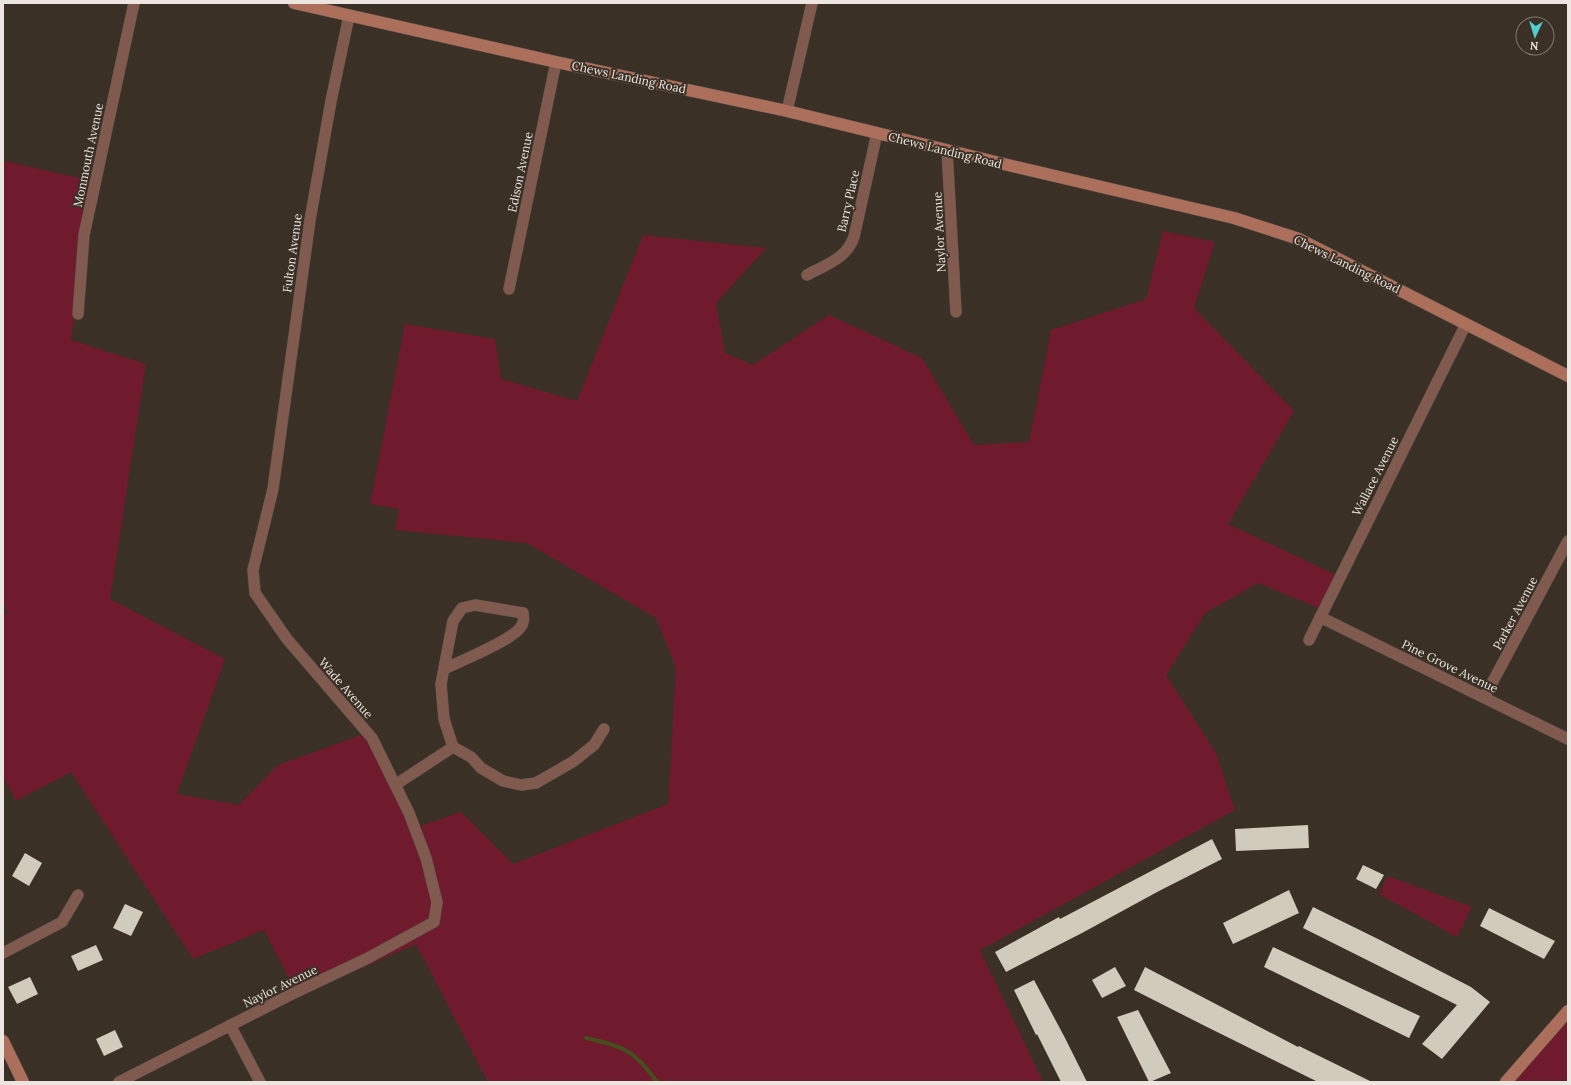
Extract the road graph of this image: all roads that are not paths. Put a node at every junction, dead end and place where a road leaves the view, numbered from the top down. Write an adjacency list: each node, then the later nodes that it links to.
1 (134, 3): 12 (street, Monmouth Avenue)
2 (294, 3): 4 (street, Chews Landing Road)
3 (812, 3): 6 (street)
4 (349, 16): 5 (street, Chews Landing Road); 15 (street, Fulton Avenue)
5 (556, 62): 6 (street, Chews Landing Road); 10 (street, Edison Avenue)
6 (787, 111): 7 (street, Chews Landing Road)
7 (877, 133): 8 (street, Chews Landing Road); 9 (street, Barry Place)
8 (947, 150): 11 (street, Naylor Avenue); 13 (street, Chews Landing Road)
9 (807, 275)
10 (509, 289)
11 (956, 312)
12 (78, 314)
13 (1466, 324): 14 (street, Chews Landing Road); 17 (street, Wallace Avenue)
14 (1568, 376)
15 (271, 497): 24 (street, Wade Avenue)
16 (1568, 541): 20 (street, Parker Avenue)
17 (1320, 617): 18 (street, Wallace Avenue); 20 (street, Pine Grove Avenue)
18 (1309, 640)
19 (444, 669): 19 (street); 23 (street)
20 (1484, 698): 22 (street, Pine Grove Avenue)
21 (604, 729): 23 (street)
22 (1568, 739)
23 (453, 747): 24 (street)
24 (395, 785): 26 (street, Wade Avenue)
25 (78, 895): 27 (street)
26 (436, 902): 29 (street, Naylor Avenue)
27 (3, 953)
28 (1568, 1011): 34 (street)
29 (230, 1025): 32 (street, Naylor Avenue); 33 (street)
30 (3, 1041): 31 (street)
31 (23, 1082)
32 (119, 1082)
33 (260, 1082)
34 (1506, 1082)

